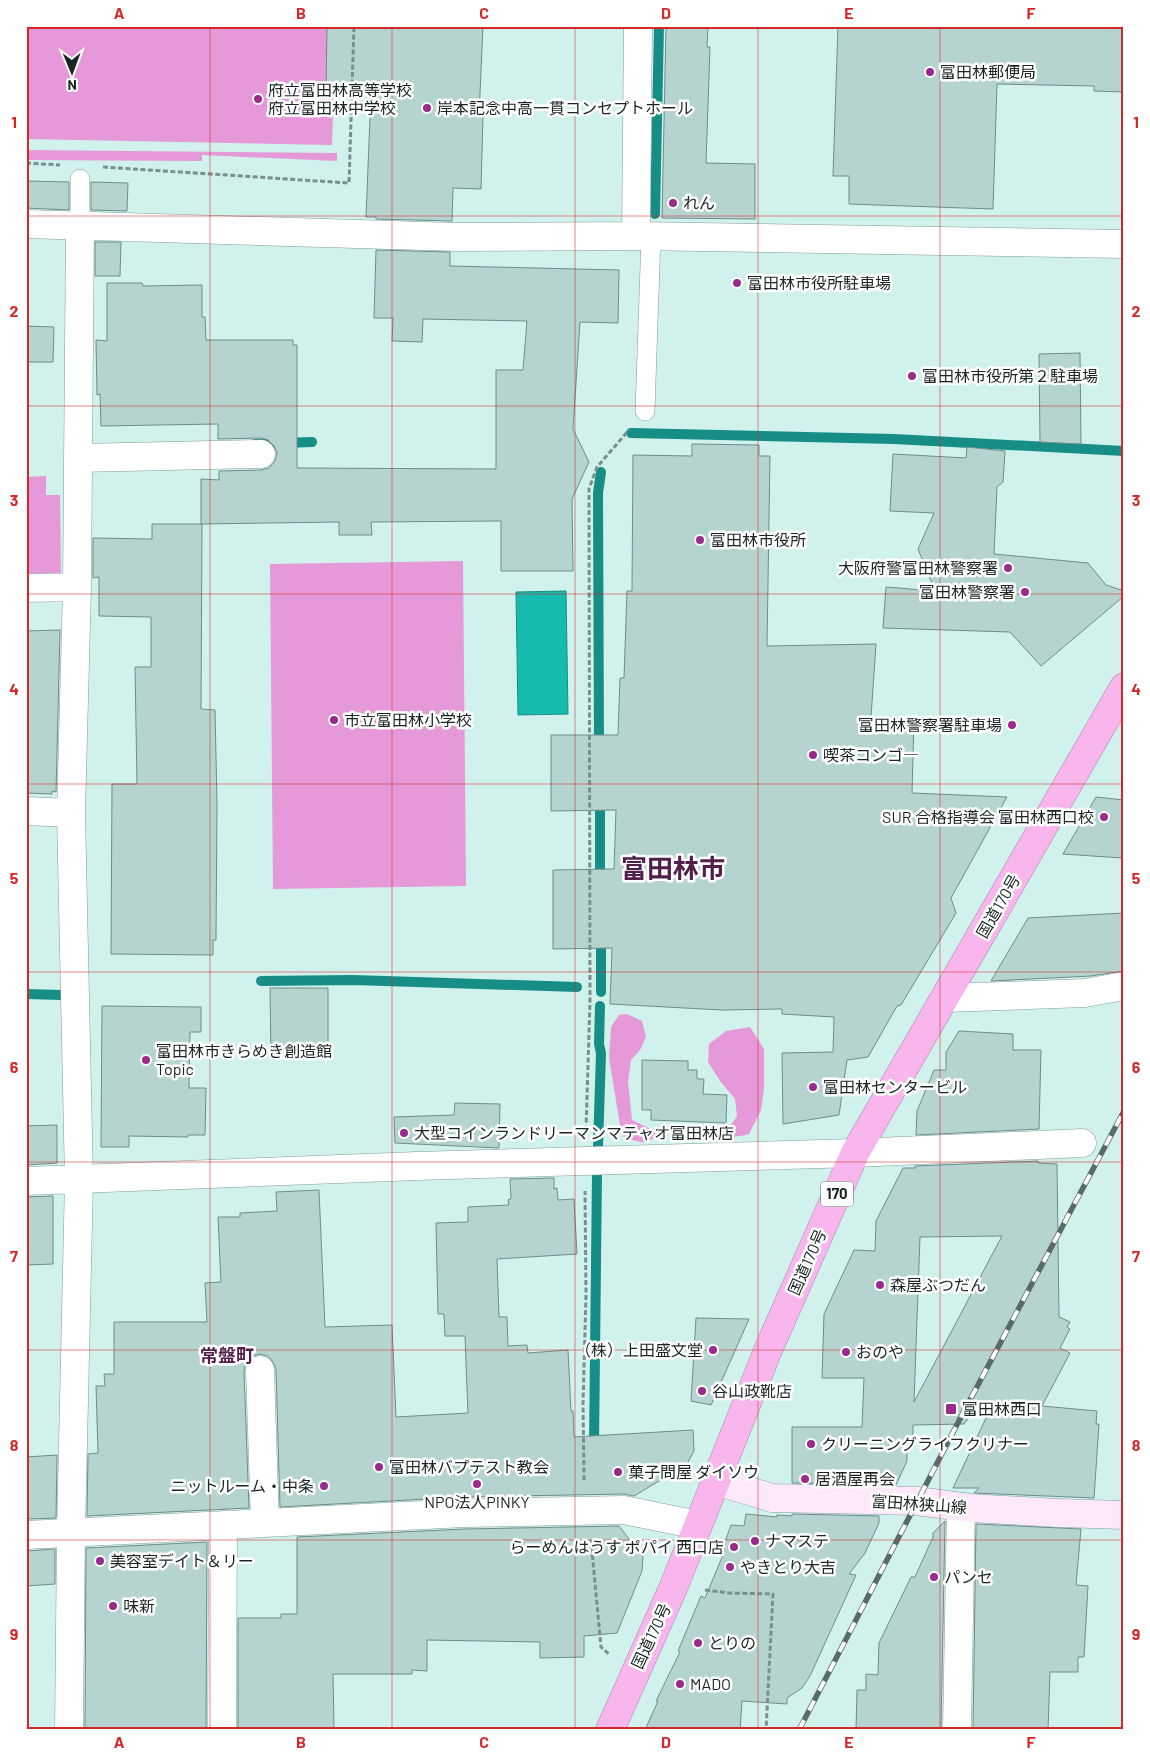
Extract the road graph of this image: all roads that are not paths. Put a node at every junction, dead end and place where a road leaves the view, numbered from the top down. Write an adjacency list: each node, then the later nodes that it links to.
1 (638, 26): 5 (street)
2 (80, 179): 4 (lane)
3 (26, 224): 4 (street)
4 (80, 225): 5 (street); 9 (street)
5 (644, 236): 6 (street); 7 (lane)
6 (1124, 244)
7 (645, 411)
8 (260, 454): 9 (street)
9 (78, 458): 11 (street)
10 (26, 588): 11 (street)
11 (77, 588): 14 (street)
12 (1124, 687): 16 (highway, 国道170号 / 170)
13 (26, 811): 14 (street)
14 (71, 813): 19 (street)
15 (1124, 986): 16 (street)
16 (945, 998): 18 (highway, 国道170号 / 170)
17 (1082, 1143): 18 (street)
18 (855, 1153): 19 (street); 22 (highway, 国道170号 / 170)
19 (79, 1180): 20 (street); 28 (street)
20 (26, 1181)
21 (260, 1370): 25 (street)
22 (716, 1481): 23 (main road, 富田林狭山線); 27 (highway, 国道170号 / 170)
23 (961, 1507): 24 (main road, 富田林狭山線); 33 (street)
24 (1124, 1515)
25 (265, 1524): 26 (street); 27 (street)
26 (223, 1525): 28 (street); 31 (street)
27 (698, 1525): 32 (highway, 国道170号 / 170)
28 (71, 1533): 29 (street); 30 (street)
29 (26, 1535)
30 (69, 1730)
31 (222, 1730)
32 (610, 1730)
33 (957, 1730)

